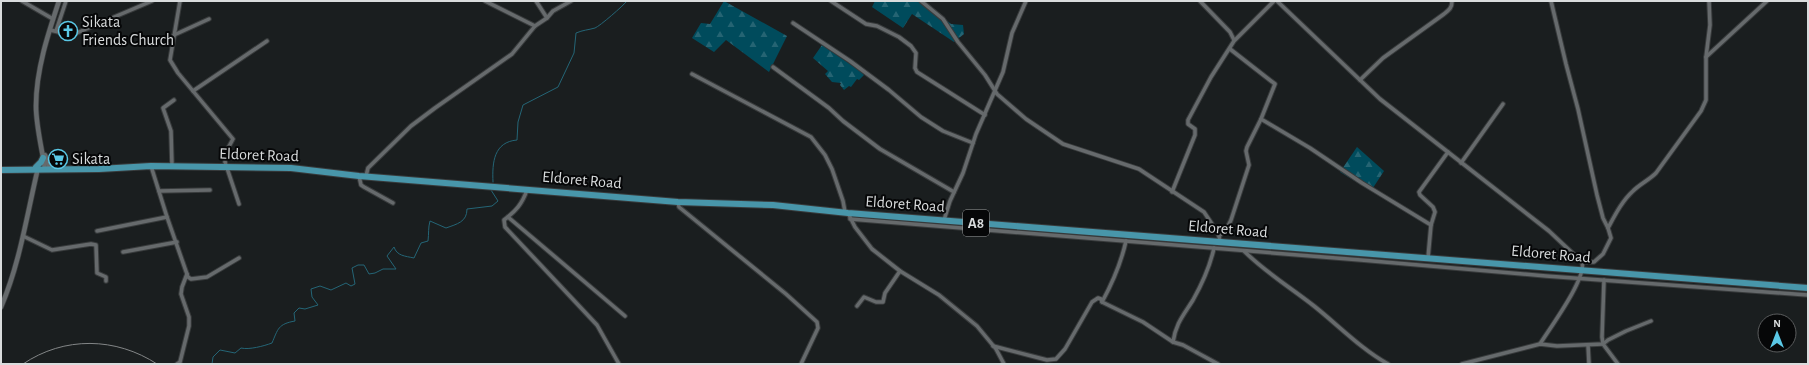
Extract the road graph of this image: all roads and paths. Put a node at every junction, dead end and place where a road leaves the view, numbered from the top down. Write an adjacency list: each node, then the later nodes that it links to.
1 (22, 1): 19 (street)
2 (35, 1): 19 (street)
3 (59, 1): 21 (street)
4 (66, 1): 26 (street)
5 (152, 1): 26 (street)
6 (180, 1): 27 (street)
7 (486, 1): 24 (street)
8 (536, 1): 20 (street)
9 (571, 1): 20 (street)
10 (831, 1): 39 (street)
11 (921, 1): 35 (street)
12 (1026, 1): 35 (street)
13 (1200, 1): 28 (street)
14 (1275, 1): 28 (street); 34 (street)
15 (1452, 1): 34 (street)
16 (1551, 1): 66 (street)
17 (1709, 1): 31 (street)
18 (1767, 1): 31 (street)
19 (32, 7): 21 (street)
20 (547, 18): 24 (street)
21 (53, 19): 25 (street)
22 (208, 19): 27 (street)
23 (793, 23): 41 (street)
24 (535, 26): 51 (street)
25 (50, 30): 26 (street); 42 (street)
26 (56, 31)
27 (174, 35): 36 (street)
28 (1234, 40): 30 (street)
29 (267, 41): 36 (street)
30 (1230, 49): 40 (street); 56 (street)
31 (1706, 57): 66 (street)
32 (773, 67): 55 (street)
33 (692, 74): 60 (street)
34 (1360, 80): 43 (street)
35 (995, 90): 39 (street); 56 (street)
36 (193, 91): 48 (street)
37 (174, 100): 47 (street)
38 (1503, 104): 45 (street)
39 (985, 115): 41 (street)
40 (1261, 119): 65 (street); 69 (street)
41 (973, 143): 55 (street)
42 (42, 148): 44 (street); 49 (street)
43 (1448, 152): 45 (street); 65 (street)
44 (43, 158): 49 (highway)
45 (1461, 163): 77 (street)
46 (151, 166): 47 (highway, Eldoret Road / A8); 49 (highway, Eldoret Road / A8); 54 (street)
47 (172, 166): 48 (highway, Eldoret Road / A8)
48 (226, 166): 51 (highway, Eldoret Road / A8); 59 (street)
49 (43, 168): 50 (highway, Eldoret Road / A8); 68 (street)
50 (1, 169)
51 (362, 176): 52 (highway, Eldoret Road / A8); 58 (street)
52 (528, 189): 57 (highway, Eldoret Road / A8); 62 (street)
53 (210, 190): 54 (street)
54 (158, 192): 61 (street)
55 (954, 192): 64 (street)
56 (1172, 192): 69 (street)
57 (678, 202): 60 (highway, Eldoret Road / A8); 99 (street)
58 (392, 203)
59 (239, 204)
60 (846, 213): 63 (street); 64 (highway, Eldoret Road / A8)
61 (167, 217): 67 (street); 71 (street)
62 (508, 217): 89 (street); 98 (street)
63 (850, 219): 70 (street); 79 (street)
64 (944, 220): 69 (highway, Eldoret Road / A8)
65 (1431, 225): 76 (street)
66 (1608, 228): 77 (street)
67 (97, 231)
68 (23, 236): 83 (street); 88 (street)
69 (1218, 240): 72 (street); 76 (highway, Eldoret Road / A8)
70 (1126, 241): 72 (street); 86 (street)
71 (176, 242): 74 (street); 80 (street)
72 (1214, 248): 73 (street); 91 (street)
73 (1244, 251): 81 (street); 101 (street)
74 (123, 252)
75 (239, 258): 80 (street)
76 (1428, 258): 78 (highway, Eldoret Road / A8)
77 (1582, 262): 78 (street)
78 (1582, 270): 81 (street); 84 (highway, Eldoret Road / A8)
79 (900, 271): 87 (street); 95 (street)
80 (187, 274): 97 (street)
81 (1580, 279): 82 (street); 92 (street)
82 (1604, 280): 85 (street); 93 (street)
83 (106, 281)
84 (1808, 288)
85 (1808, 295)
86 (1102, 302): 91 (street); 95 (street)
87 (856, 306)
88 (1, 307)
89 (624, 316)
90 (1651, 321): 93 (street)
91 (1173, 342): 100 (street)
92 (1540, 344): 94 (street); 102 (street)
93 (1603, 344): 94 (street); 104 (street)
94 (1588, 345): 103 (street)
95 (993, 346): 96 (street)
96 (1002, 363)
97 (177, 364)
98 (619, 364)
99 (801, 364)
100 (1218, 364)
101 (1388, 364)
102 (1462, 364)
103 (1589, 364)
104 (1618, 364)

